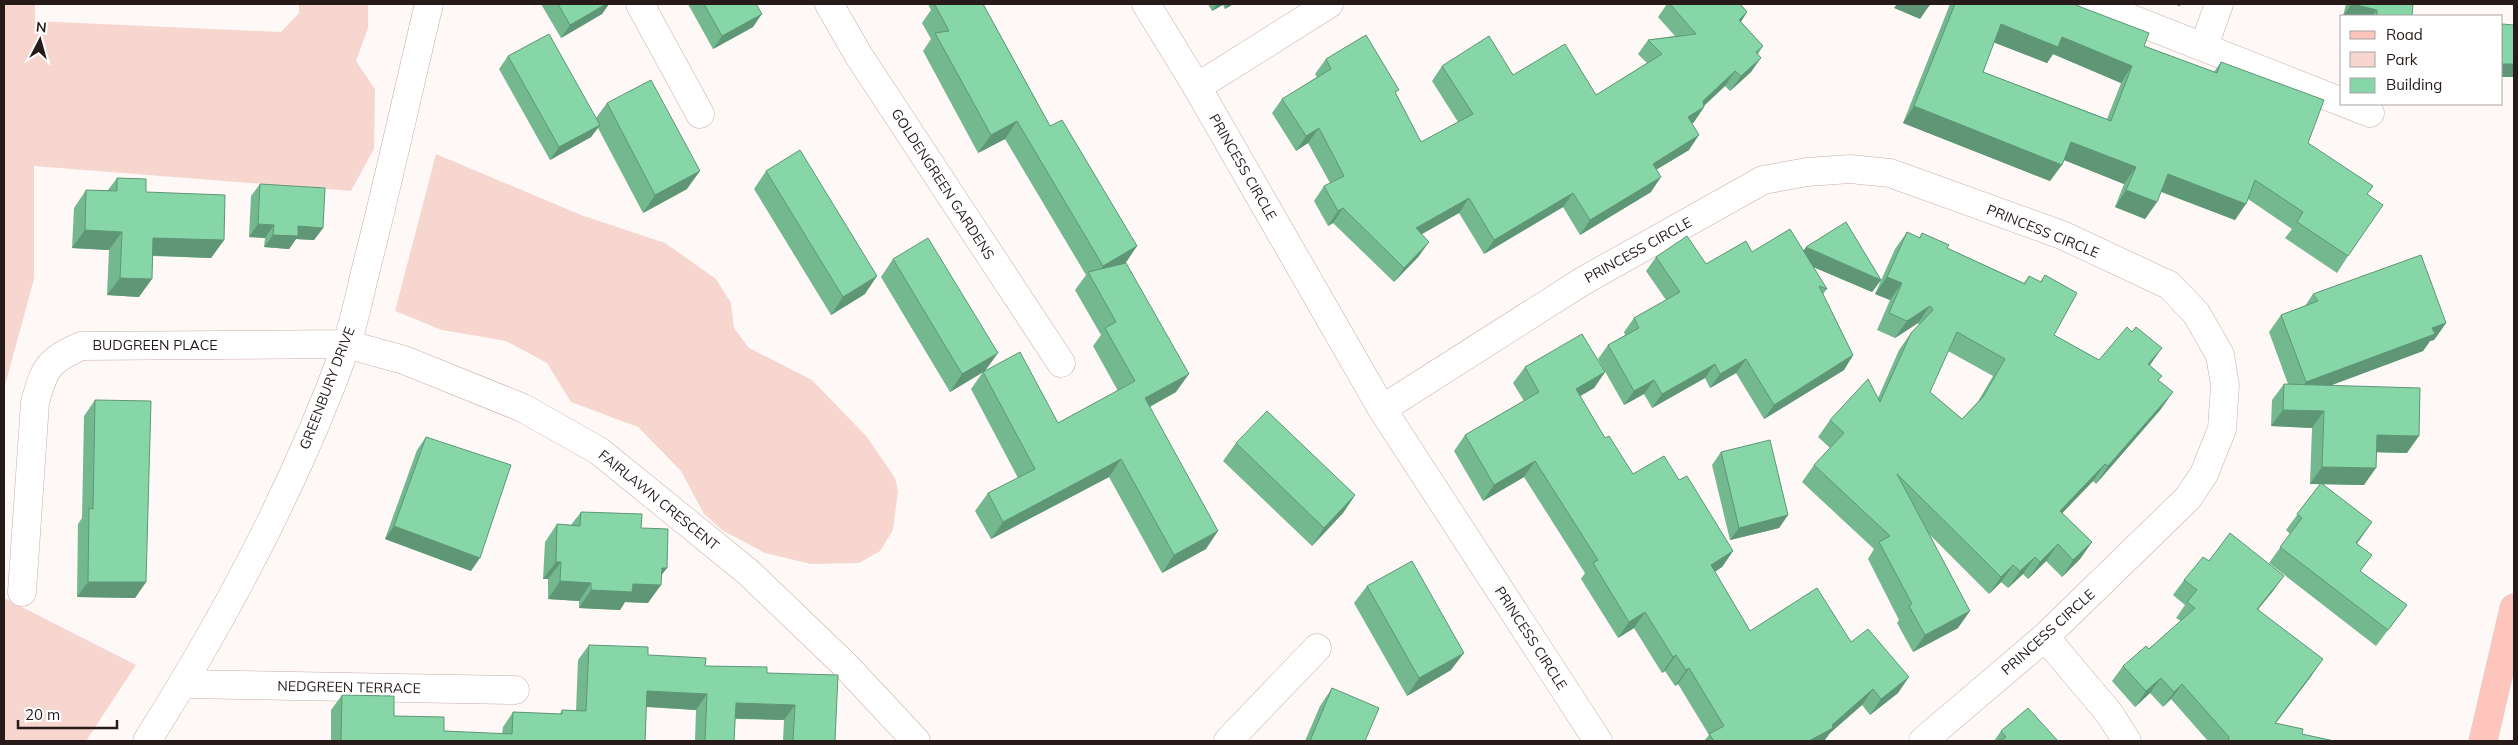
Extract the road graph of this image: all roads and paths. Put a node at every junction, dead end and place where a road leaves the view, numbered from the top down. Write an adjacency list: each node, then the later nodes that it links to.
1 (429, 4): 12 (street, GREENBURY DRIVE)
2 (640, 4): 11 (street)
3 (829, 4): 13 (street, GOLDENGREEN GARDENS)
4 (1146, 4): 9 (street, PRINCESS CIRCLE)
5 (1329, 4): 9 (street)
6 (2094, 4): 8 (street)
7 (2219, 4): 8 (street)
8 (2204, 46): 10 (street)
9 (1197, 87): 14 (street, PRINCESS CIRCLE)
10 (2340, 101)
11 (700, 114)
12 (346, 344): 15 (street, BUDGREEN PLACE); 19 (street, GREENBURY DRIVE); 22 (street, FAIRLAWN CRESCENT)
13 (1061, 363)
14 (1382, 409): 17 (street, PRINCESS CIRCLE); 24 (street, PRINCESS CIRCLE)
15 (22, 592)
16 (2514, 608): 27 (main road)
17 (2045, 638): 25 (street, PRINCESS CIRCLE); 26 (street)
18 (1317, 648): 23 (street)
19 (183, 684): 20 (street, NEDGREEN TERRACE); 21 (street, GREENBURY DRIVE)
20 (515, 690)
21 (147, 741)
22 (916, 741)
23 (1228, 741)
24 (1598, 741)
25 (1923, 741)
26 (2127, 741)
27 (2483, 741)

